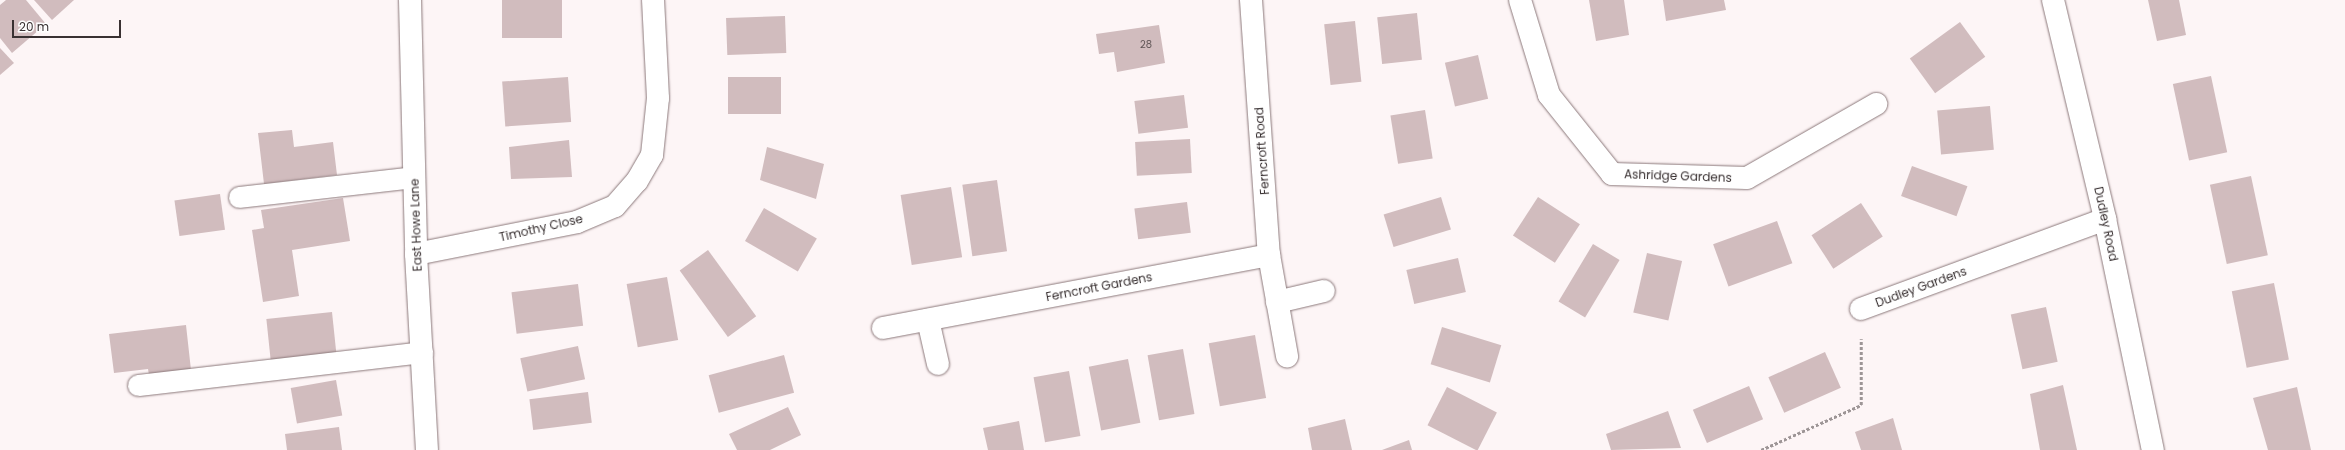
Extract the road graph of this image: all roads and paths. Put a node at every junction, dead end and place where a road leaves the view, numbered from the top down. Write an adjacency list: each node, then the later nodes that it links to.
1 (410, 0): 7 (street, East Howe Lane)
2 (653, 0): 10 (street, Timothy Close)
3 (1251, 0): 11 (street, Ferncroft Road)
4 (1520, 0): 6 (street, Ashridge Gardens)
5 (2053, 0): 9 (street, Dudley Road)
6 (1876, 104)
7 (414, 177): 8 (lane); 10 (street, East Howe Lane)
8 (239, 196)
9 (2105, 219): 14 (street, Dudley Gardens); 23 (street, Dudley Road)
10 (416, 254): 17 (street, East Howe Lane)
11 (1269, 255): 13 (street, Ferncroft Road); 15 (street, Ferncroft Gardens)
12 (1324, 290): 13 (street)
13 (1278, 302): 18 (street, Ferncroft Road)
14 (1861, 309): 22 (path, Dudley Gardens)
15 (928, 320): 16 (street, Ferncroft Gardens); 19 (street)
16 (883, 328)
17 (422, 352): 20 (lane); 21 (street, East Howe Lane)
18 (1287, 356)
19 (938, 364)
20 (138, 385)
21 (427, 450)
22 (1761, 450)
23 (2153, 450)

